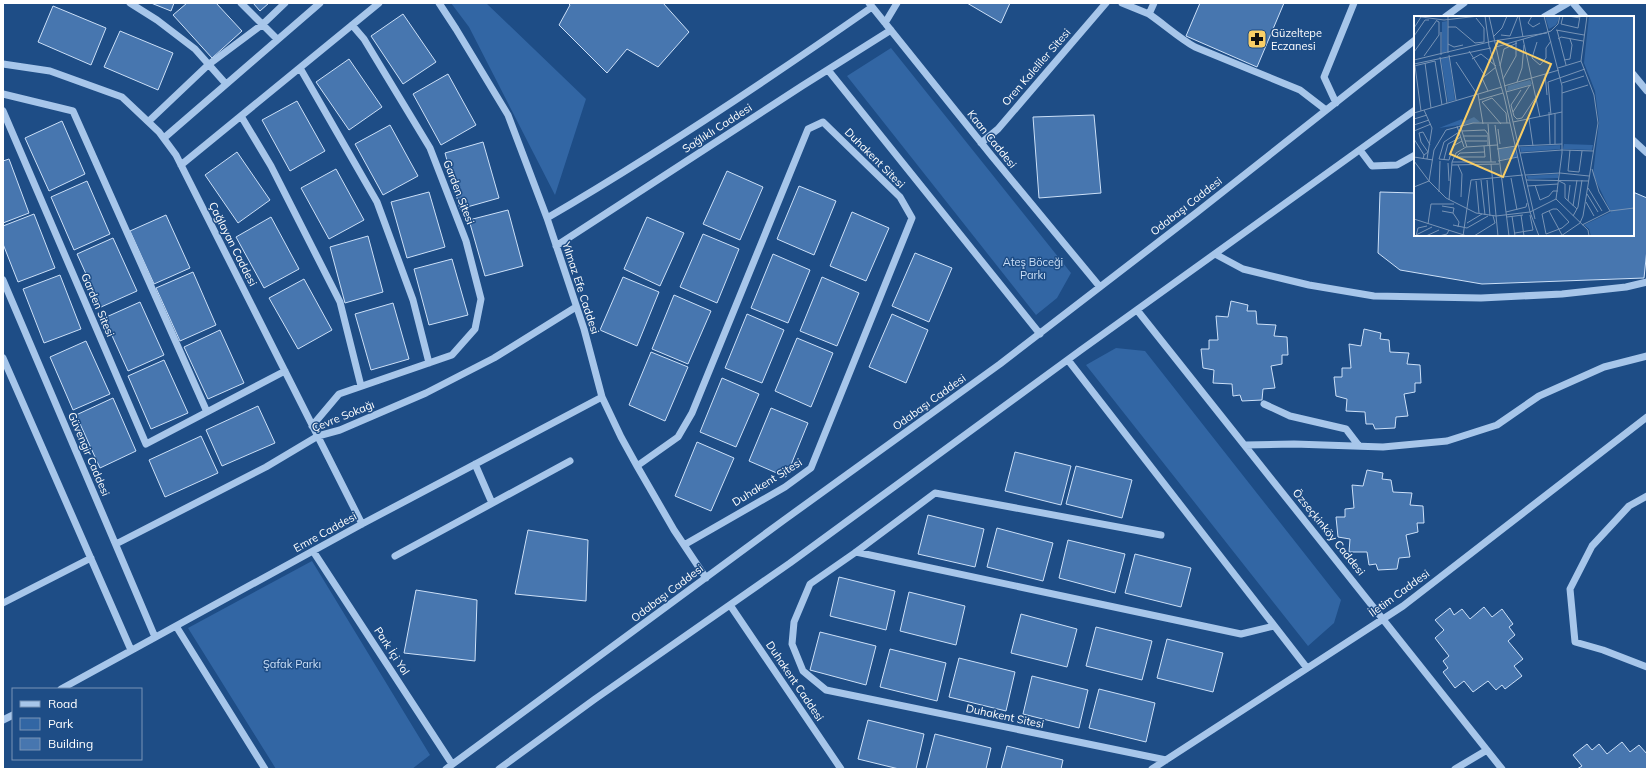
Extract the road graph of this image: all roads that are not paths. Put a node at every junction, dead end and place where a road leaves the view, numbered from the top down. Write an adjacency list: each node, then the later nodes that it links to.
1 (130, 3): 27 (street)
2 (241, 3): 21 (street)
3 (285, 3): 21 (street)
4 (320, 3): 24 (street)
5 (379, 3): 22 (street)
6 (439, 3): 47 (street, Yılmaz Efe Caddesi)
7 (897, 3): 20 (street)
8 (1106, 3): 42 (street, Oren Kaleliler Sitesi)
9 (1122, 3): 16 (street)
10 (1154, 3): 16 (street)
11 (1354, 3): 34 (street)
12 (1464, 3): 17 (street)
13 (1568, 3): 18 (street)
14 (1574, 3): 19 (street)
15 (870, 5): 20 (street, Kaan Caddesi); 47 (street, Sağlıklı Caddesi)
16 (1149, 14): 35 (street)
17 (1446, 16)
18 (1546, 16)
19 (1584, 16)
20 (885, 23): 23 (street, Kaan Caddesi)
21 (263, 24): 24 (street); 27 (street)
22 (352, 25): 28 (street); 59 (street, Garden Sitesi)
23 (891, 30): 29 (street, Sağlıklı Caddesi); 42 (street, Kaan Caddesi)
24 (278, 40): 31 (street)
25 (1414, 41): 34 (street, Odabaşı Caddesi)
26 (3, 64): 39 (street, Çağlayan Caddesi)
27 (208, 65): 31 (street); 39 (street)
28 (300, 68): 38 (street); 59 (street)
29 (828, 70): 48 (street, Sağlıklı Caddesi); 55 (street)
30 (1634, 75): 32 (street)
31 (226, 84): 40 (street)
32 (1647, 91)
33 (3, 94): 64 (street)
34 (1336, 102): 35 (street, Odabaşı Caddesi)
35 (1326, 110): 52 (street, Odabaşı Caddesi)
36 (3, 111): 64 (street, Garden Sitesi)
37 (1414, 111): 43 (street)
38 (241, 116): 46 (street); 61 (street)
39 (149, 121): 40 (street, Çağlayan Caddesi)
40 (164, 138): 46 (street, Çağlayan Caddesi)
41 (1634, 141): 44 (street)
42 (981, 143): 52 (street, Kaan Caddesi)
43 (1360, 150): 45 (street); 49 (street)
44 (1647, 153)
45 (1414, 156)
46 (181, 165): 60 (street, Çağlayan Caddesi)
47 (547, 218): 48 (street, Yılmaz Efe Caddesi)
48 (556, 246): 53 (street, Yılmaz Efe Caddesi)
49 (1215, 254): 51 (street); 54 (street)
50 (3, 280): 77 (street, Güvengir Caddesi)
51 (1647, 282)
52 (1100, 287): 55 (street, Odabaşı Caddesi)
53 (576, 307): 62 (street, Yılmaz Efe Caddesi); 67 (street, Çevre Sokağı)
54 (1137, 310): 58 (street); 68 (street, Özseçkinköy Caddesi)
55 (1040, 334): 83 (street, Odabaşı Caddesi)
56 (1647, 356): 69 (street)
57 (3, 358): 82 (street)
58 (1068, 360): 85 (street); 88 (street)
59 (429, 362): 61 (street, Garden Sitesi)
60 (285, 371): 64 (street, Garden Sitesi); 66 (street, Çağlayan Caddesi)
61 (361, 386): 66 (street, Garden Sitesi)
62 (602, 397): 71 (street, Emre Caddesi); 72 (street, Yılmaz Efe Caddesi)
63 (1264, 404): 69 (street)
64 (206, 412)
65 (1647, 417): 86 (street, İletim Caddesi)
66 (312, 426): 67 (street, Çağlayan Caddesi)
67 (318, 436): 75 (street, Çağlayan Caddesi); 77 (street, Çevre Sokağı)
68 (1245, 445): 69 (street); 86 (street, Özseçkinköy Caddesi)
69 (1358, 446)
70 (570, 461): 74 (street)
71 (475, 464): 74 (street); 75 (street, Emre Caddesi)
72 (637, 466): 78 (street, Yılmaz Efe Caddesi); 78 (street, Duhakent Sitesi)
73 (1647, 496): 91 (street)
74 (492, 503): 81 (street)
75 (362, 524): 79 (street, Emre Caddesi)
76 (1161, 535): 80 (street, Duhakent Sitesi)
77 (116, 544): 89 (street, Güvengir Caddesi)
78 (684, 545): 83 (street, Yılmaz Efe Caddesi)
79 (313, 551): 87 (street, Emre Caddesi); 98 (street, Park İçi Yol)
80 (856, 552): 88 (street); 97 (street, Duhakent Sitesi)
81 (395, 556)
82 (91, 558): 84 (street); 90 (street)
83 (706, 578): 98 (street, Odabaşı Caddesi)
84 (3, 603)
85 (730, 605): 101 (street); 102 (street, Duhakent Caddesi)
86 (1383, 618): 92 (street, İletim Caddesi); 96 (street, Özseçkinköy Caddesi)
87 (176, 626): 89 (street, Emre Caddesi); 99 (street)
88 (1274, 626): 92 (street)
89 (156, 637): 90 (street, Emre Caddesi)
90 (131, 650): 93 (street, Emre Caddesi)
91 (1647, 667)
92 (1307, 668): 97 (street, İletim Caddesi)
93 (63, 688)
94 (12, 716): 95 (street)
95 (3, 720)
96 (1487, 750): 104 (street); 105 (street, Özseçkinköy Caddesi)
97 (1166, 760): 103 (street, İletim Caddesi)
98 (452, 764): 100 (street, Odabaşı Caddesi)
99 (265, 769)
100 (446, 769)
101 (499, 769)
102 (841, 769)
103 (1152, 769)
104 (1454, 769)
105 (1502, 769)

